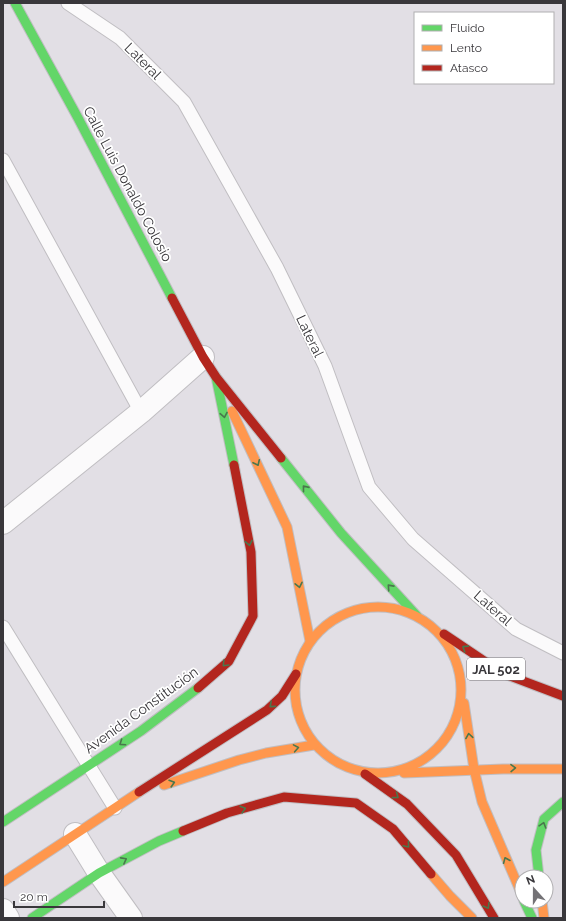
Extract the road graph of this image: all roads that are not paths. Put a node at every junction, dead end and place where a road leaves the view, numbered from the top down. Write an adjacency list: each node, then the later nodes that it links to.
1 (15, 3): 4 (main road, Calle Luis Donaldo Colosio)
2 (68, 3): 12 (lane, Lateral)
3 (3, 160): 6 (lane)
4 (202, 357): 5 (main road, Calle Luis Donaldo Colosio); 6 (street)
5 (216, 377): 8 (main road, one-way to 5); 11 (main road, one-way to 11); 17 (main road, Avenida Constitución, one-way to 17)
6 (141, 412): 7 (street)
7 (3, 523)
8 (416, 616): 10 (main road); 11 (main road)
9 (3, 627): 17 (lane)
10 (436, 629): 14 (main road); 15 (main road, JAL 502, one-way to 10)
11 (310, 641): 13 (main road)
12 (563, 653)
13 (296, 674): 16 (main road); 22 (main road, one-way to 22)
14 (462, 695): 18 (main road, one-way to 14); 21 (main road)
15 (563, 696)
16 (314, 745): 20 (main road); 22 (main road, one-way to 16)
17 (89, 766): 24 (lane); 25 (main road, Avenida Constitución)
18 (474, 769): 19 (main road, one-way to 19); 21 (main road); 29 (main road, one-way to 18)
19 (563, 769)
20 (365, 774): 21 (main road); 36 (main road, one-way to 36)
21 (393, 774)
22 (134, 795): 24 (main road)
23 (563, 802): 27 (main road, one-way to 23)
24 (115, 808): 26 (main road)
25 (3, 822)
26 (75, 834): 28 (street); 30 (main road)
27 (538, 869)
28 (100, 873): 33 (main road); 34 (street); 35 (main road, one-way to 35)
29 (514, 876)
30 (3, 882)
31 (3, 910): 32 (street)
32 (8, 918)
33 (32, 918)
34 (131, 918)
35 (472, 918)
36 (494, 918)

